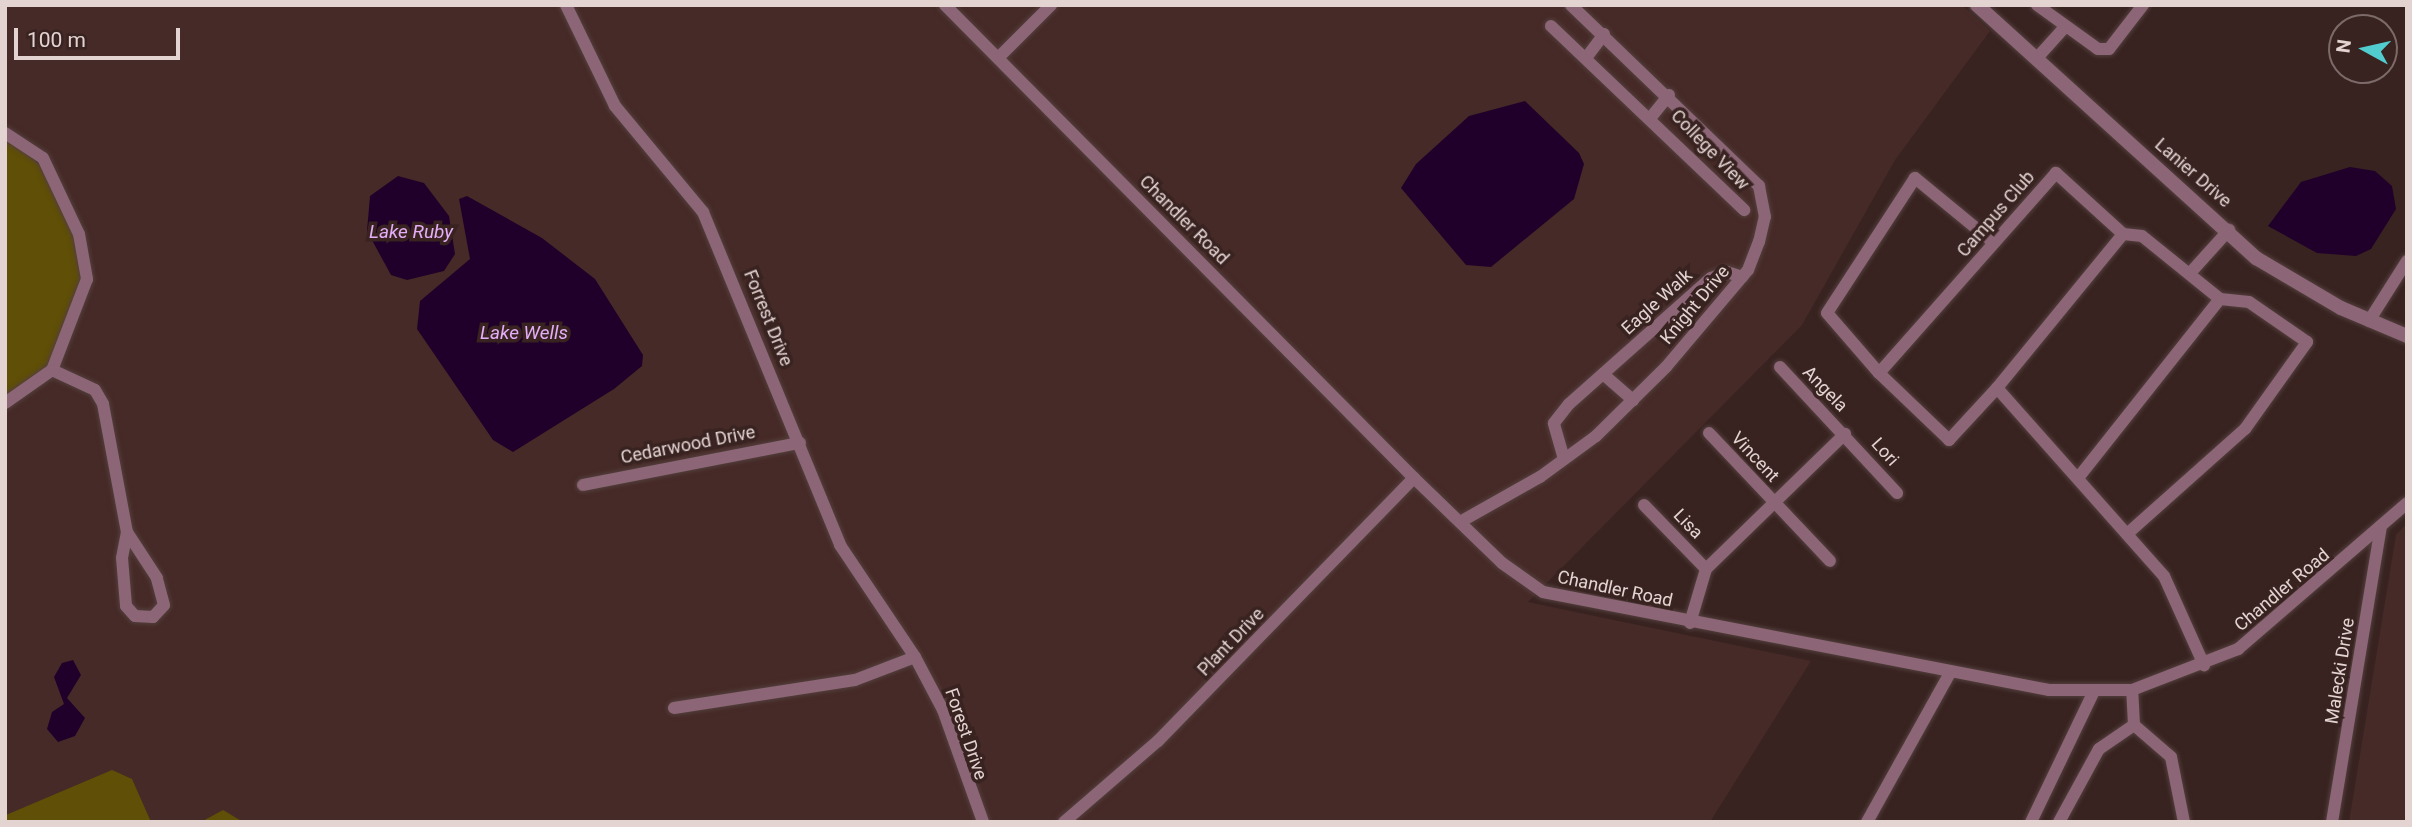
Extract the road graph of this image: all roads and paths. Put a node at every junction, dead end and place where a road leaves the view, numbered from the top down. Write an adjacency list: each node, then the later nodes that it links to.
1 (565, 5): 36 (street, Forrest Drive)
2 (945, 5): 11 (street, Chandler Road)
3 (1051, 5): 11 (street)
4 (1571, 5): 10 (street, Knight Drive)
5 (2037, 5): 9 (street)
6 (2143, 5): 9 (street)
7 (1980, 6): 13 (street, Lanier Drive)
8 (1551, 26): 12 (street, College View)
9 (2064, 28): 13 (street)
10 (1604, 34): 12 (street); 14 (street, Knight Drive)
11 (999, 57): 38 (street, Chandler Road)
12 (1586, 58): 15 (street, College View)
13 (2037, 58): 18 (street, Lanier Drive)
14 (1669, 95): 15 (street, College View); 23 (street, Knight Drive)
15 (1652, 116): 17 (street, College View)
16 (5, 133): 28 (street)
17 (1744, 210)
18 (2229, 230): 22 (street); 25 (street, Lanier Drive)
19 (2123, 234): 20 (street, Campus Club); 22 (street, Campus Club); 31 (street)
20 (1994, 243): 29 (street, Campus Club); 29 (street)
21 (2407, 261): 25 (street)
22 (2191, 272): 24 (street, Campus Club)
23 (1742, 277): 30 (street, Eagle Walk); 32 (street, Knight Drive)
24 (2220, 299): 39 (street); 48 (street)
25 (2369, 321): 26 (street, Lanier Drive)
26 (2407, 336)
27 (1780, 367): 35 (street, Angela)
28 (52, 370): 33 (street); 47 (street)
29 (1879, 373): 31 (street)
30 (1603, 374): 32 (street); 37 (street, Eagle Walk)
31 (1997, 388): 39 (street)
32 (1633, 400): 37 (street, Knight Drive)
33 (5, 402)
34 (1709, 433): 43 (street, Vincent)
35 (1845, 435): 41 (street, Lori); 43 (street)
36 (800, 443): 40 (street, Cedarwood Drive); 52 (street, Forrest Drive)
37 (1564, 459): 45 (street, Knight Drive)
38 (1414, 478): 45 (street, Chandler Road); 60 (street, Plant Drive)
39 (2078, 478): 48 (street)
40 (583, 485)
41 (1897, 493)
42 (2407, 503): 46 (street, Chandler Road)
43 (1775, 504): 49 (street, Vincent); 50 (street)
44 (1644, 505): 50 (street, Lisa)
45 (1460, 522): 51 (street, Chandler Road)
46 (2381, 526): 53 (street, Chandler Road); 65 (street, Malecki Drive)
47 (127, 532): 47 (street)
48 (2127, 534): 53 (street)
49 (1830, 561)
50 (1706, 569): 51 (street)
51 (1690, 623): 54 (street, Chandler Road)
52 (915, 657): 57 (street); 59 (street, Forest Drive)
53 (2204, 665): 55 (street, Chandler Road)
54 (1950, 673): 56 (street, Chandler Road); 61 (street)
55 (2132, 690): 56 (street, Chandler Road); 58 (street)
56 (2093, 693): 62 (street)
57 (674, 708)
58 (2134, 725): 63 (street); 64 (street)
59 (983, 822)
60 (1064, 822)
61 (1867, 822)
62 (2031, 822)
63 (2059, 822)
64 (2184, 822)
65 (2332, 822)

